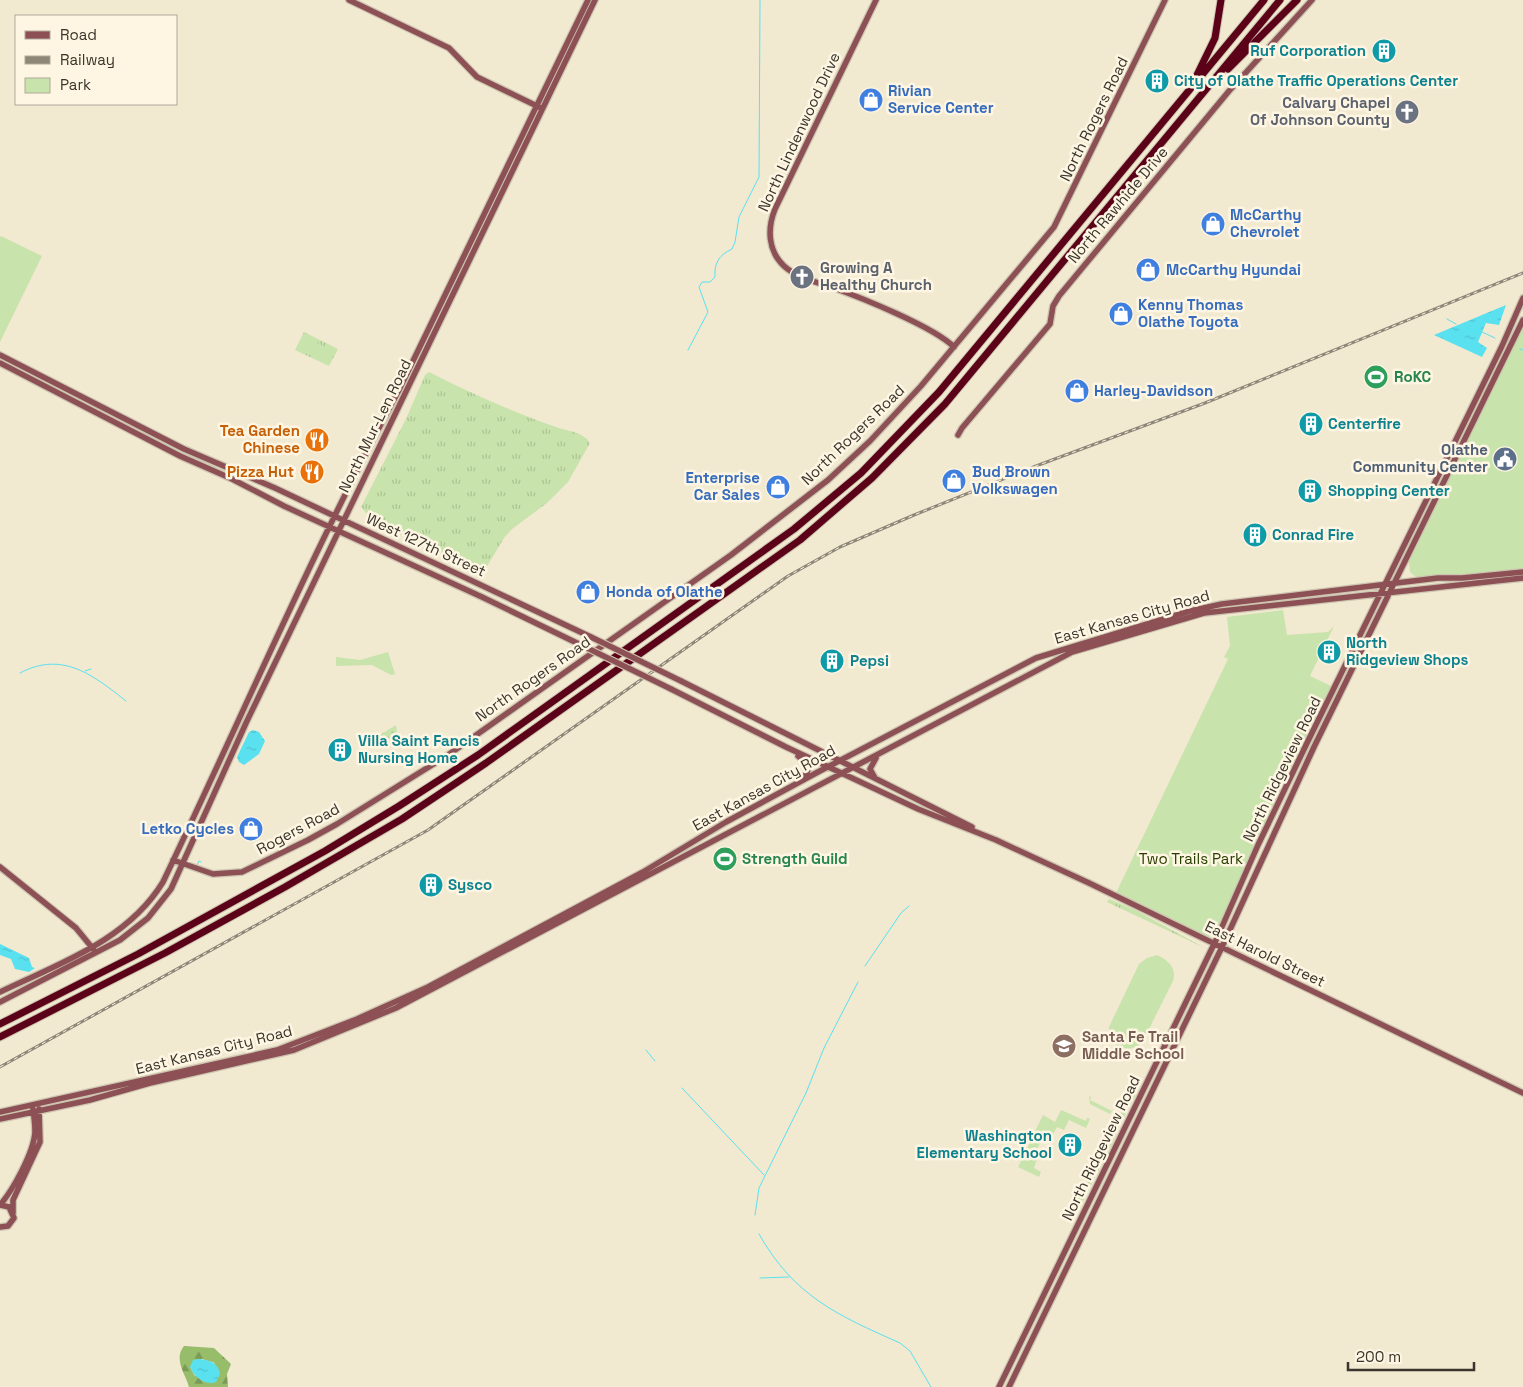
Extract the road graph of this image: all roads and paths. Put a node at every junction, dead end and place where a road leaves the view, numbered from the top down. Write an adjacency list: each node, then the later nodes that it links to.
1 (349, 0): 13 (main road)
2 (588, 0): 13 (main road, North Mur-Len Road)
3 (595, 0): 14 (main road, North Mur-Len Road)
4 (876, 0): 17 (main road, North Lindenwood Drive)
5 (1166, 0): 17 (main road, North Rogers Road)
6 (1221, 0): 11 (highway)
7 (1264, 0): 11 (highway)
8 (1280, 0): 12 (highway)
9 (1297, 0): 12 (highway)
10 (1312, 0): 20 (main road, North Rawhide Drive)
11 (1190, 89): 50 (highway)
12 (1202, 94): 51 (highway)
13 (536, 106): 14 (main road); 21 (main road, North Mur-Len Road)
14 (543, 109): 22 (main road, North Mur-Len Road)
15 (1523, 298): 28 (main road, North Ridgeview Road)
16 (1523, 320): 27 (main road, North Ridgeview Road)
17 (954, 347): 35 (main road, North Rogers Road)
18 (0, 355): 21 (main road, West 127th Street)
19 (0, 363): 23 (main road, West 127th Street)
20 (958, 435)
21 (334, 516): 22 (main road, West 127th Street); 23 (main road, North Mur-Len Road)
22 (343, 521): 24 (main road, North Mur-Len Road); 33 (main road, West 127th Street, bridge)
23 (329, 527): 24 (main road, West 127th Street); 41 (main road, North Mur-Len Road)
24 (338, 531): 31 (main road, West 127th Street, bridge); 42 (main road, North Mur-Len Road)
25 (1523, 572): 27 (main road, East Kansas City Road)
26 (1523, 578): 29 (main road, East Kansas City Road)
27 (1395, 583): 28 (main road, East Kansas City Road); 29 (main road, North Ridgeview Road)
28 (1386, 584): 30 (main road, North Ridgeview Road); 33 (main road, East Kansas City Road)
29 (1391, 592): 30 (main road, East Kansas City Road); 46 (main road, North Ridgeview Road)
30 (1382, 593): 32 (main road, East Kansas City Road); 44 (main road, North Ridgeview Road)
31 (786, 747): 34 (main road, West 127th Street); 39 (main road)
32 (877, 756): 36 (main road, East Kansas City Road); 38 (main road)
33 (839, 761): 34 (main road, East Kansas City Road); 36 (main road, East Harold Street)
34 (828, 767): 37 (main road, East Harold Street); 39 (main road, East Kansas City Road)
35 (426, 768): 42 (main road, Rogers Road)
36 (854, 768): 37 (main road, East Kansas City Road); 38 (main road, East Harold Street)
37 (842, 774): 40 (main road, East Harold Street); 54 (main road, East Kansas City Road)
38 (875, 778): 40 (main road, East Harold Street)
39 (802, 780): 53 (main road, East Kansas City Road)
40 (996, 840): 44 (main road, East Harold Street)
41 (173, 860): 42 (main road, Rogers Road); 45 (main road, North Mur-Len Road)
42 (183, 865): 47 (main road, North Mur-Len Road)
43 (0, 866): 45 (main road)
44 (1214, 944): 46 (main road, East Harold Street); 60 (main road, North Ridgeview Road)
45 (92, 947): 47 (main road); 48 (main road, North Mur-Len Road)
46 (1222, 947): 52 (main road, East Harold Street); 61 (main road, North Ridgeview Road)
47 (96, 954): 49 (main road, North Mur-Len Road)
48 (0, 992)
49 (0, 1002)
50 (0, 1024)
51 (0, 1037)
52 (1523, 1093)
53 (36, 1104): 54 (main road); 55 (main road, East Kansas City Road)
54 (36, 1111): 56 (main road, East Kansas City Road); 57 (main road); 58 (main road)
55 (0, 1112)
56 (0, 1119)
57 (0, 1205): 58 (main road)
58 (13, 1213): 59 (main road)
59 (2, 1228)
60 (999, 1387)
61 (1009, 1387)

